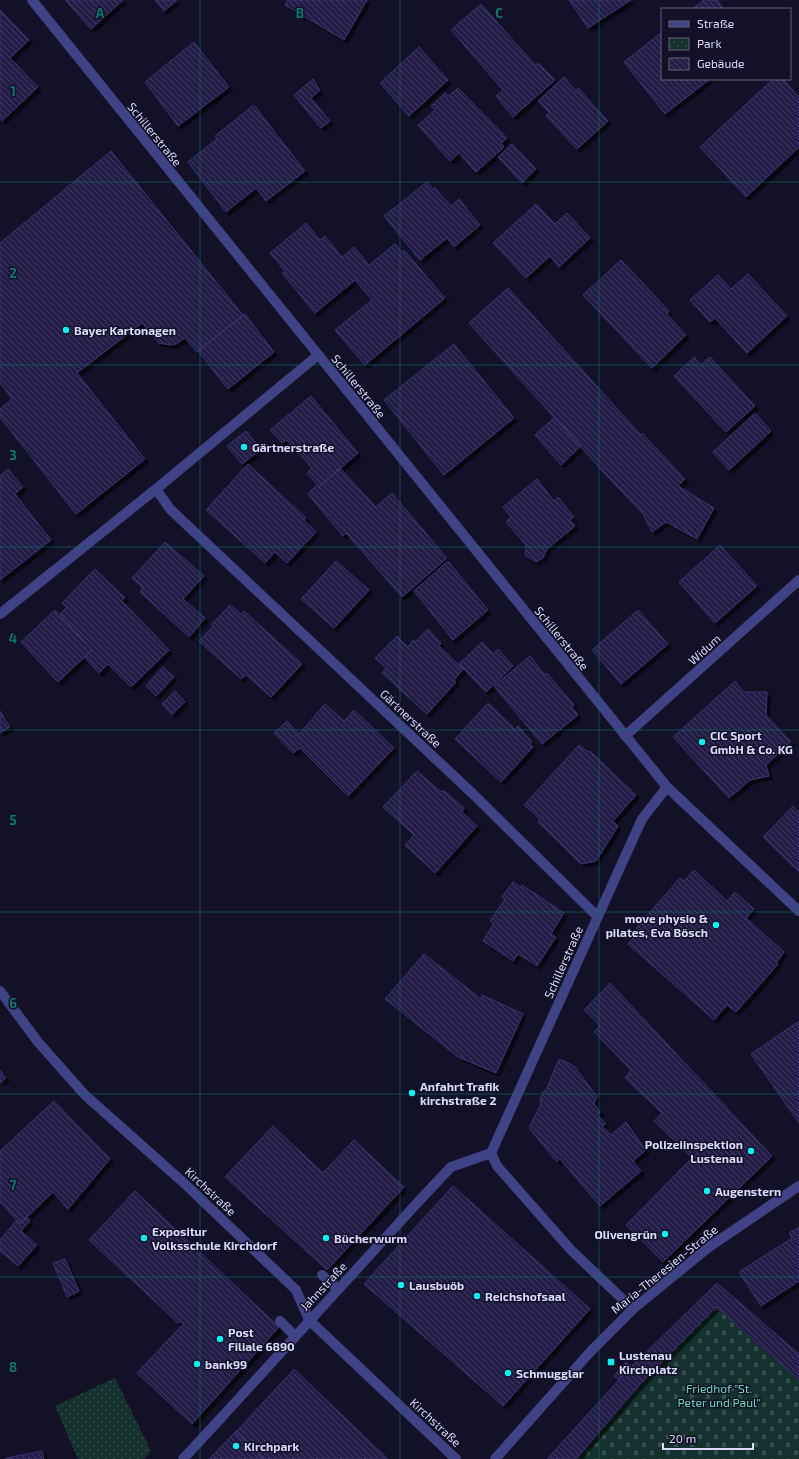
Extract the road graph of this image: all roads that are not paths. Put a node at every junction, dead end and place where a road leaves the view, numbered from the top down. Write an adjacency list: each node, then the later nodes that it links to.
1 (32, 0): 2 (street, Schillerstraße)
2 (317, 356): 3 (street); 6 (street, Schillerstraße)
3 (156, 489): 5 (street); 9 (street, Gärtnerstraße)
4 (799, 580): 6 (street, Widum)
5 (0, 614)
6 (625, 736): 7 (street, Schillerstraße)
7 (667, 787): 8 (street, Schillerstraße); 9 (street, Schillerstraße)
8 (799, 911)
9 (597, 916): 11 (street, Schillerstraße)
10 (0, 991): 17 (street, Kirchstraße)
11 (492, 1153): 14 (street, Jahnstraße); 15 (street)
12 (799, 1186): 15 (street, Maria-Theresien-Straße)
13 (322, 1275): 14 (street)
14 (338, 1289): 17 (street, Jahnstraße)
15 (633, 1309): 21 (street, Maria-Theresien-Straße)
16 (280, 1320): 18 (street)
17 (309, 1320): 18 (street, Jahnstraße); 20 (street, Kirchstraße)
18 (295, 1336): 19 (street, Jahnstraße)
19 (183, 1459)
20 (456, 1459)
21 (494, 1459)

